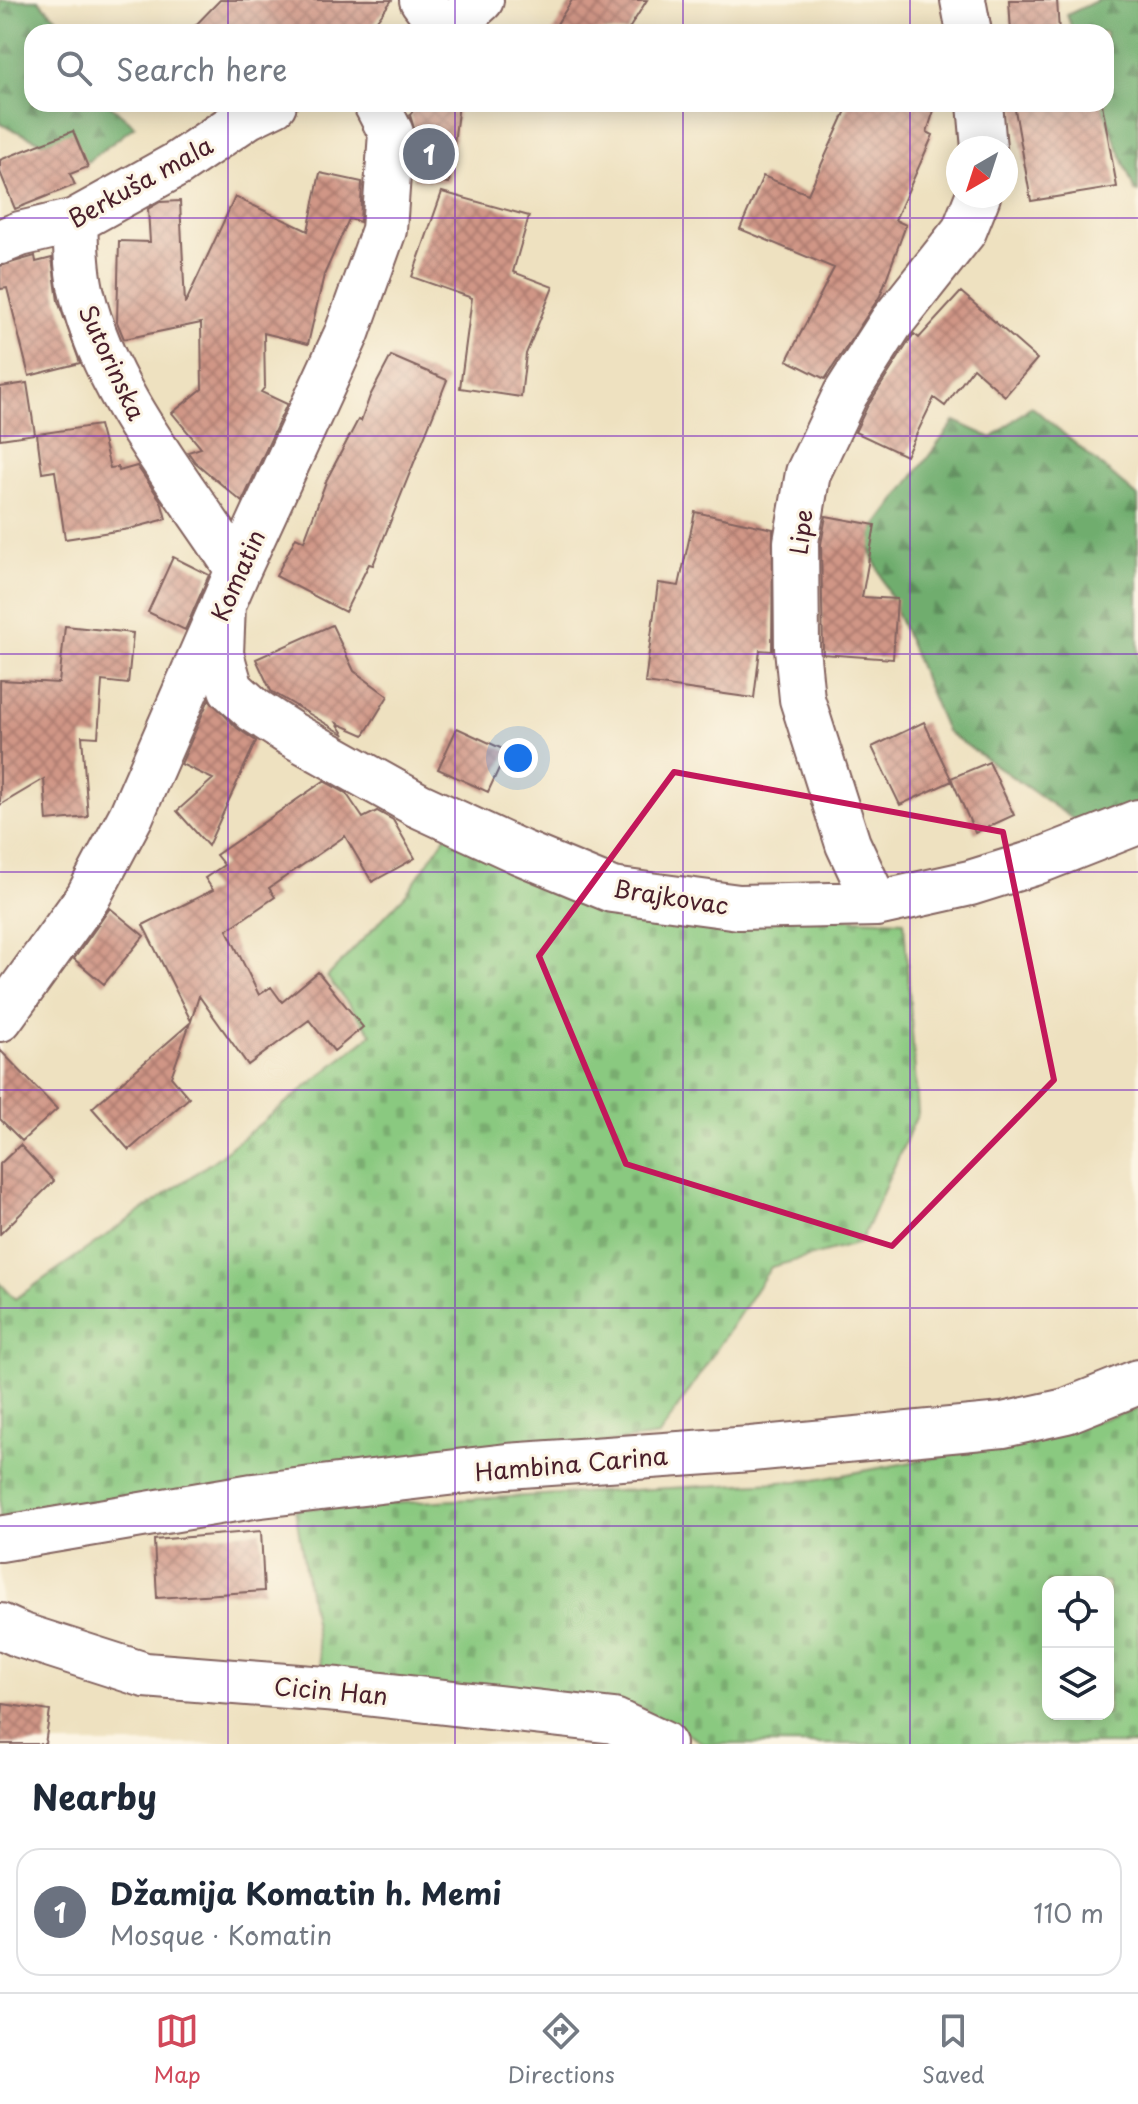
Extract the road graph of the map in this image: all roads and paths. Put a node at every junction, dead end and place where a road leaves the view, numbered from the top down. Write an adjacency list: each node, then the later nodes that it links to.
1 (422, 0): 4 (street)
2 (481, 0): 5 (street)
3 (963, 0): 6 (street)
4 (439, 24)
5 (454, 24)
6 (968, 24)
7 (257, 112): 12 (street, Berkuša mala)
8 (380, 112): 14 (street, Komatin)
9 (981, 112): 10 (street)
10 (983, 136)
11 (973, 208): 16 (street, Lipe)
12 (75, 221): 13 (street, Berkuša mala); 14 (street, Sutorinska)
13 (0, 242)
14 (231, 587): 16 (street, Brajkovac); 17 (street, Komatin)
15 (1138, 822): 16 (street, Brajkovac)
16 (876, 904)
17 (0, 1019)
18 (1138, 1382): 19 (street, Hambina Carina)
19 (0, 1539)
20 (0, 1626): 21 (street, Cicin Han)
21 (663, 1744)

